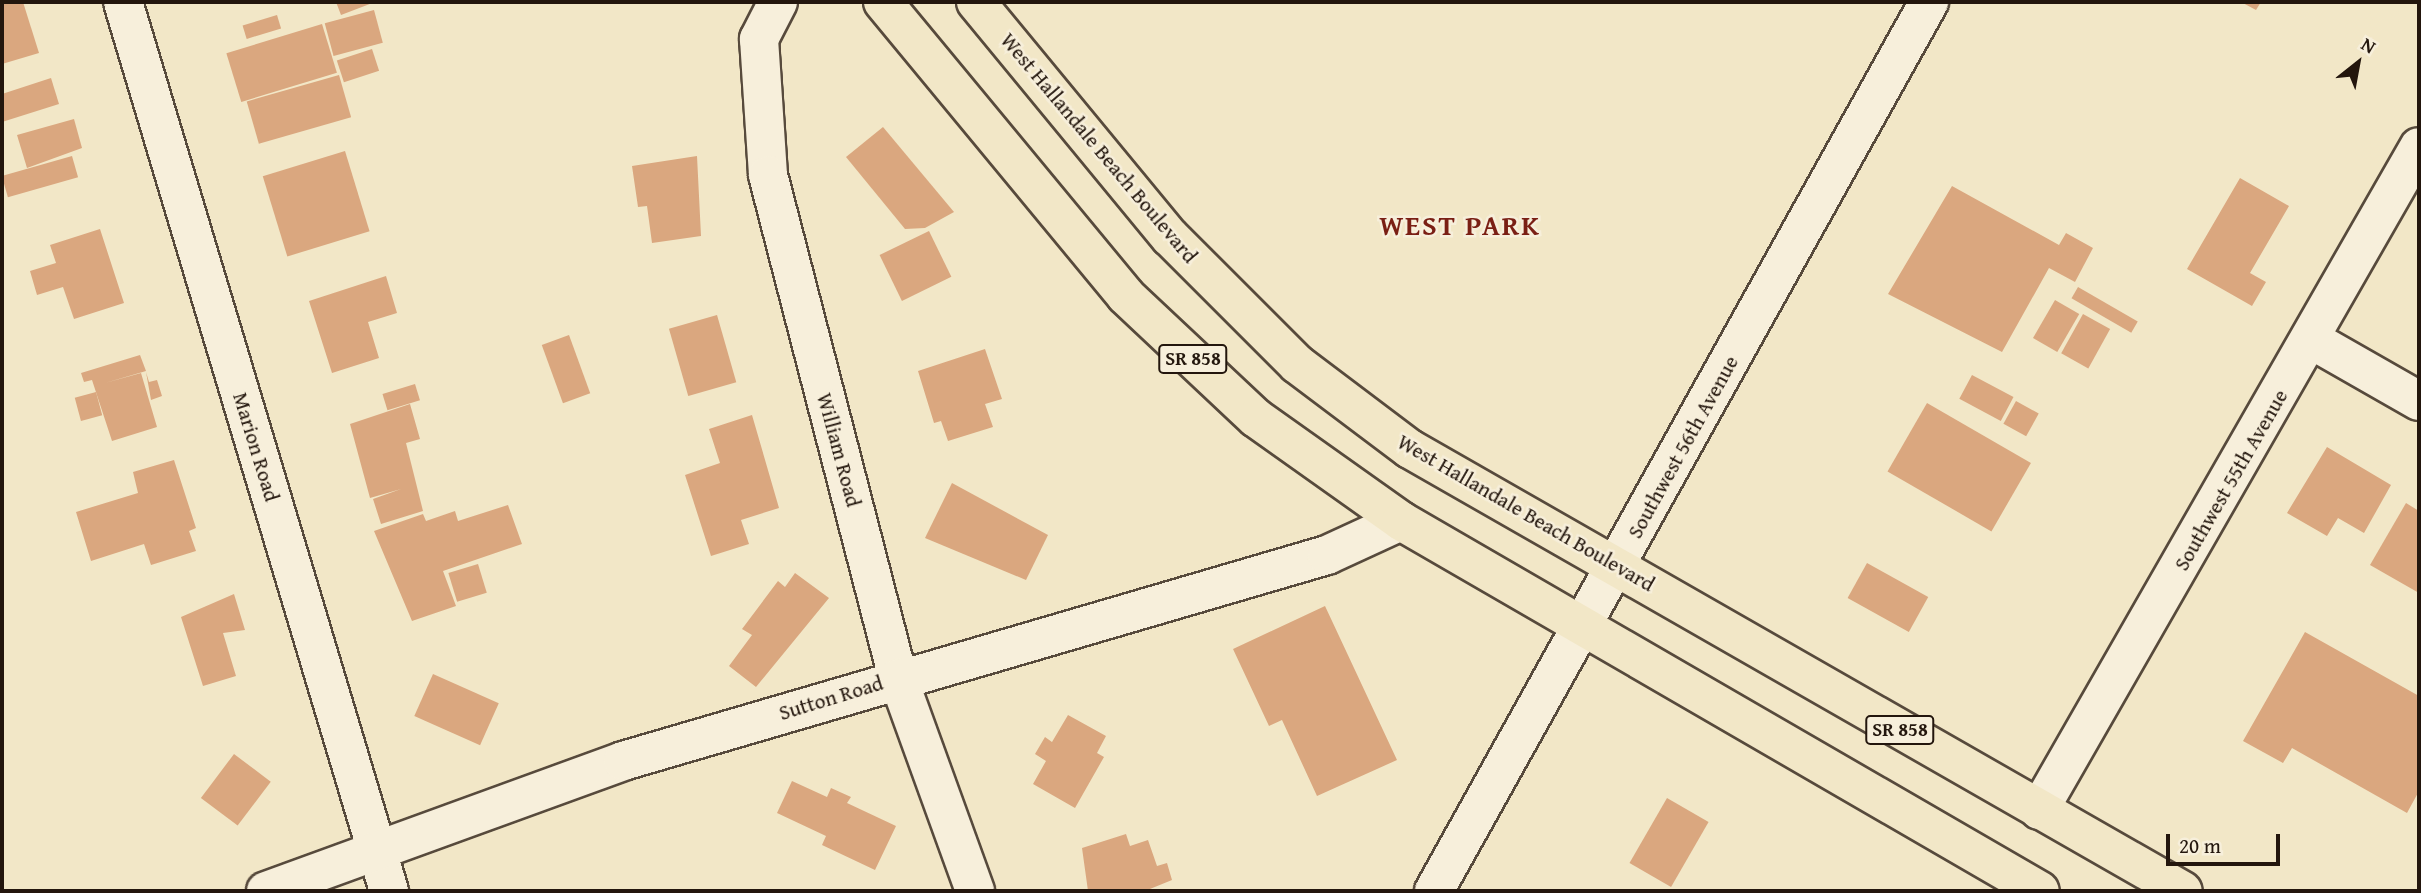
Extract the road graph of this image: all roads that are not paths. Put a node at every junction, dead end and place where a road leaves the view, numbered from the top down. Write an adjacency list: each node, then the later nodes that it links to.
1 (123, 2): 14 (street, Marion Road)
2 (778, 2): 12 (street, William Road)
3 (883, 2): 9 (main road, SR 858)
4 (975, 2): 10 (main road, West Hallandale Beach Boulevard / SR 858)
5 (1929, 2): 10 (street, Southwest 56th Avenue)
6 (2419, 147): 7 (street, Southwest 55th Avenue)
7 (2312, 340): 8 (street); 13 (street, Southwest 55th Avenue)
8 (2419, 401)
9 (1401, 521): 11 (main road, SR 858); 12 (street, Sutton Road)
10 (1617, 566): 11 (street, Southwest 56th Avenue); 13 (main road, West Hallandale Beach Boulevard / SR 858)
11 (1581, 628): 18 (street, Southwest 56th Avenue); 19 (main road, SR 858)
12 (898, 678): 14 (street, Sutton Road); 17 (street, William Road)
13 (2039, 810): 20 (main road, West Hallandale Beach Boulevard / SR 858)
14 (377, 855): 15 (street, Sutton Road); 16 (street, Marion Road)
15 (266, 891)
16 (389, 891)
17 (975, 891)
18 (1434, 891)
19 (2040, 891)
20 (2183, 891)

